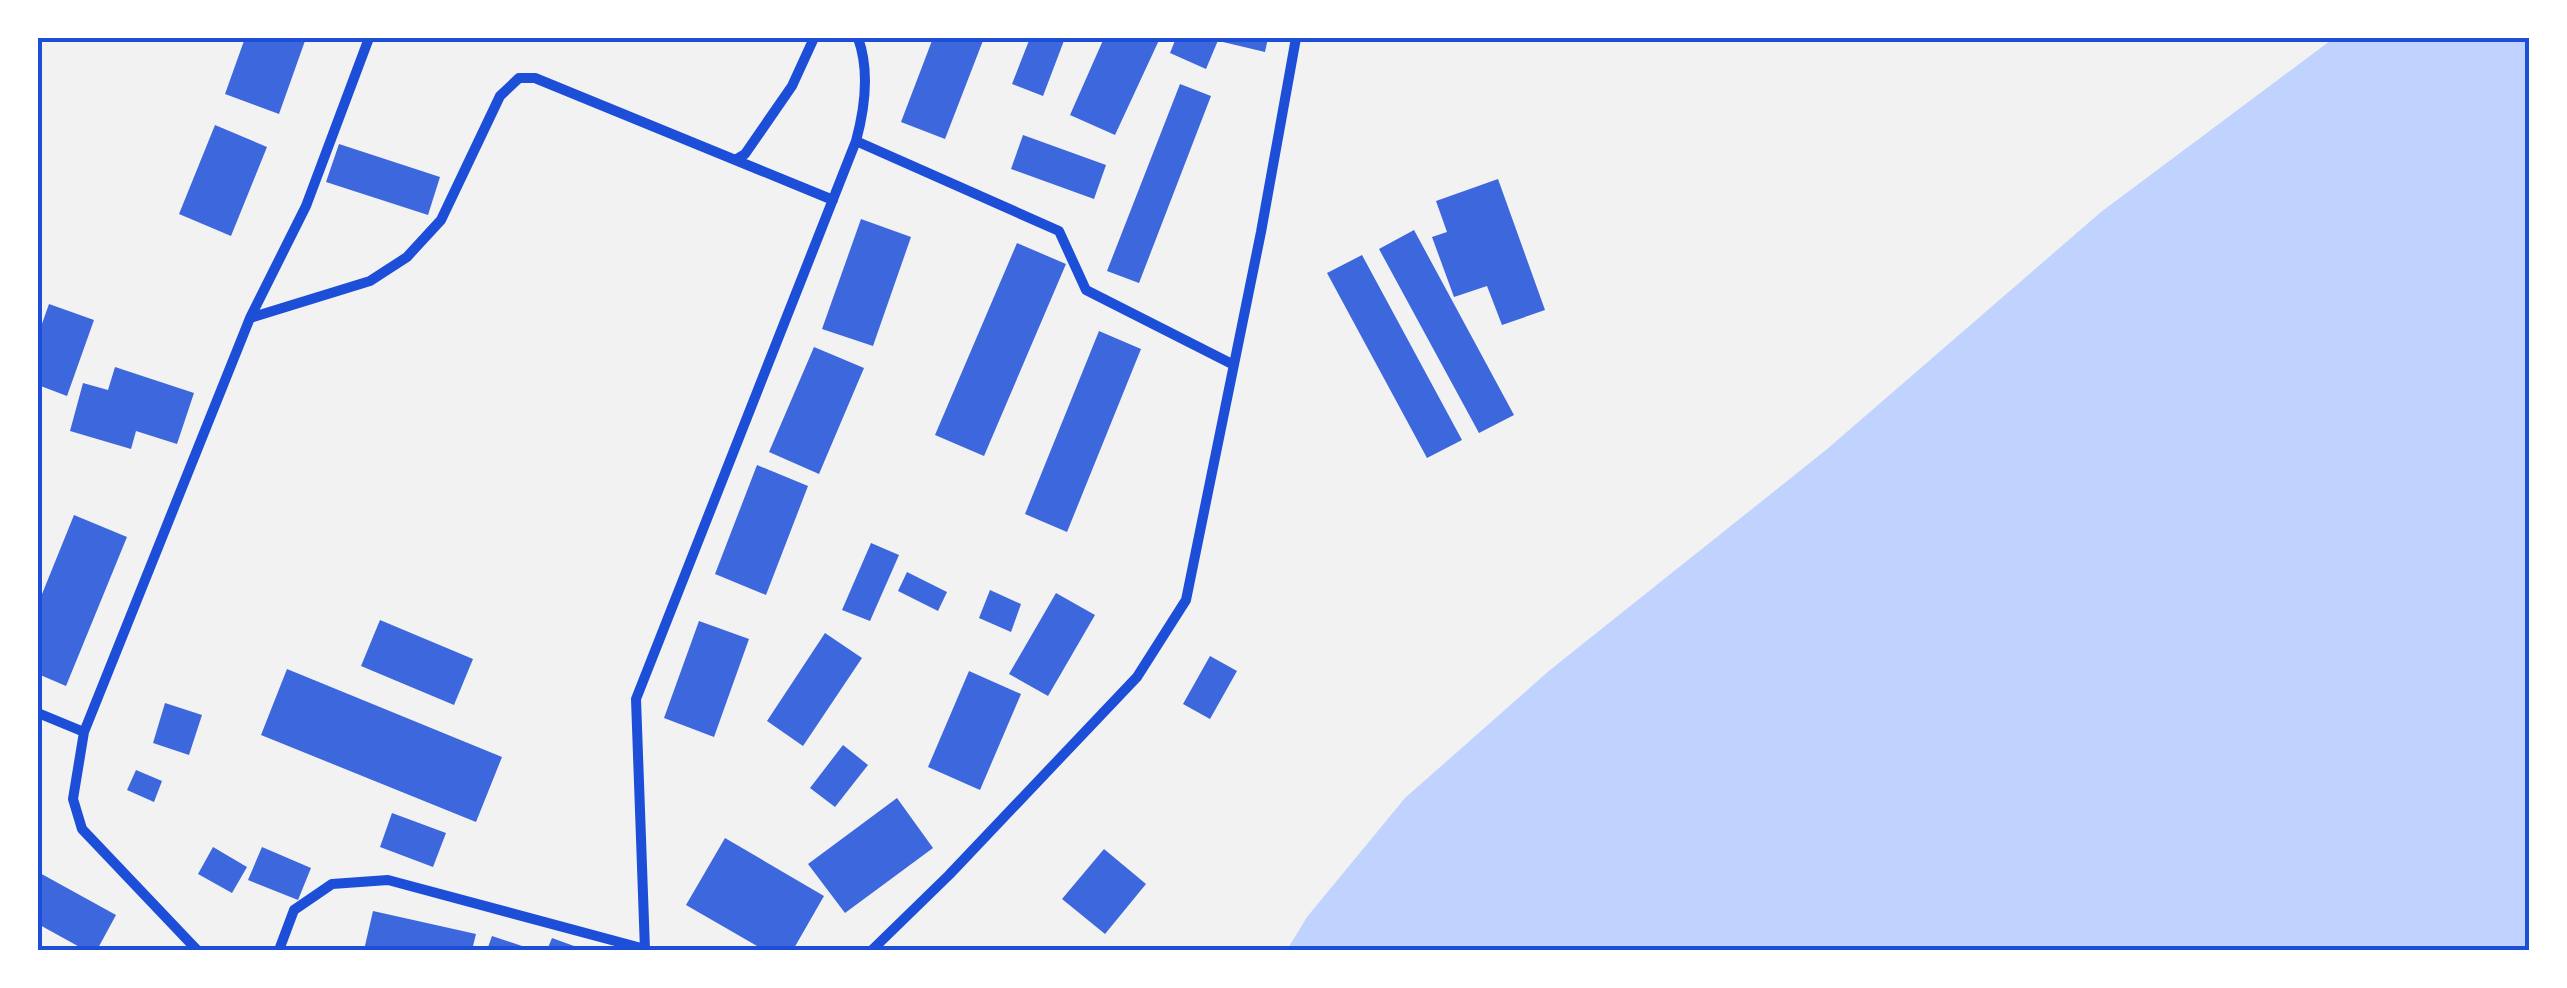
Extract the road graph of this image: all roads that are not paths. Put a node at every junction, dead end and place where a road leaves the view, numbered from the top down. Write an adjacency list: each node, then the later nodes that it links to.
1 (369, 38): 8 (street)
2 (814, 38): 6 (street)
3 (858, 38): 5 (street)
4 (1296, 38): 9 (street)
5 (856, 142): 7 (street); 9 (street)
6 (735, 160): 7 (street); 8 (street)
7 (833, 200): 12 (street)
8 (250, 318): 11 (street)
9 (1234, 365): 15 (street)
10 (38, 713): 11 (street)
11 (84, 732): 13 (street)
12 (645, 949): 14 (street)
13 (197, 950)
14 (279, 950)
15 (872, 950)

